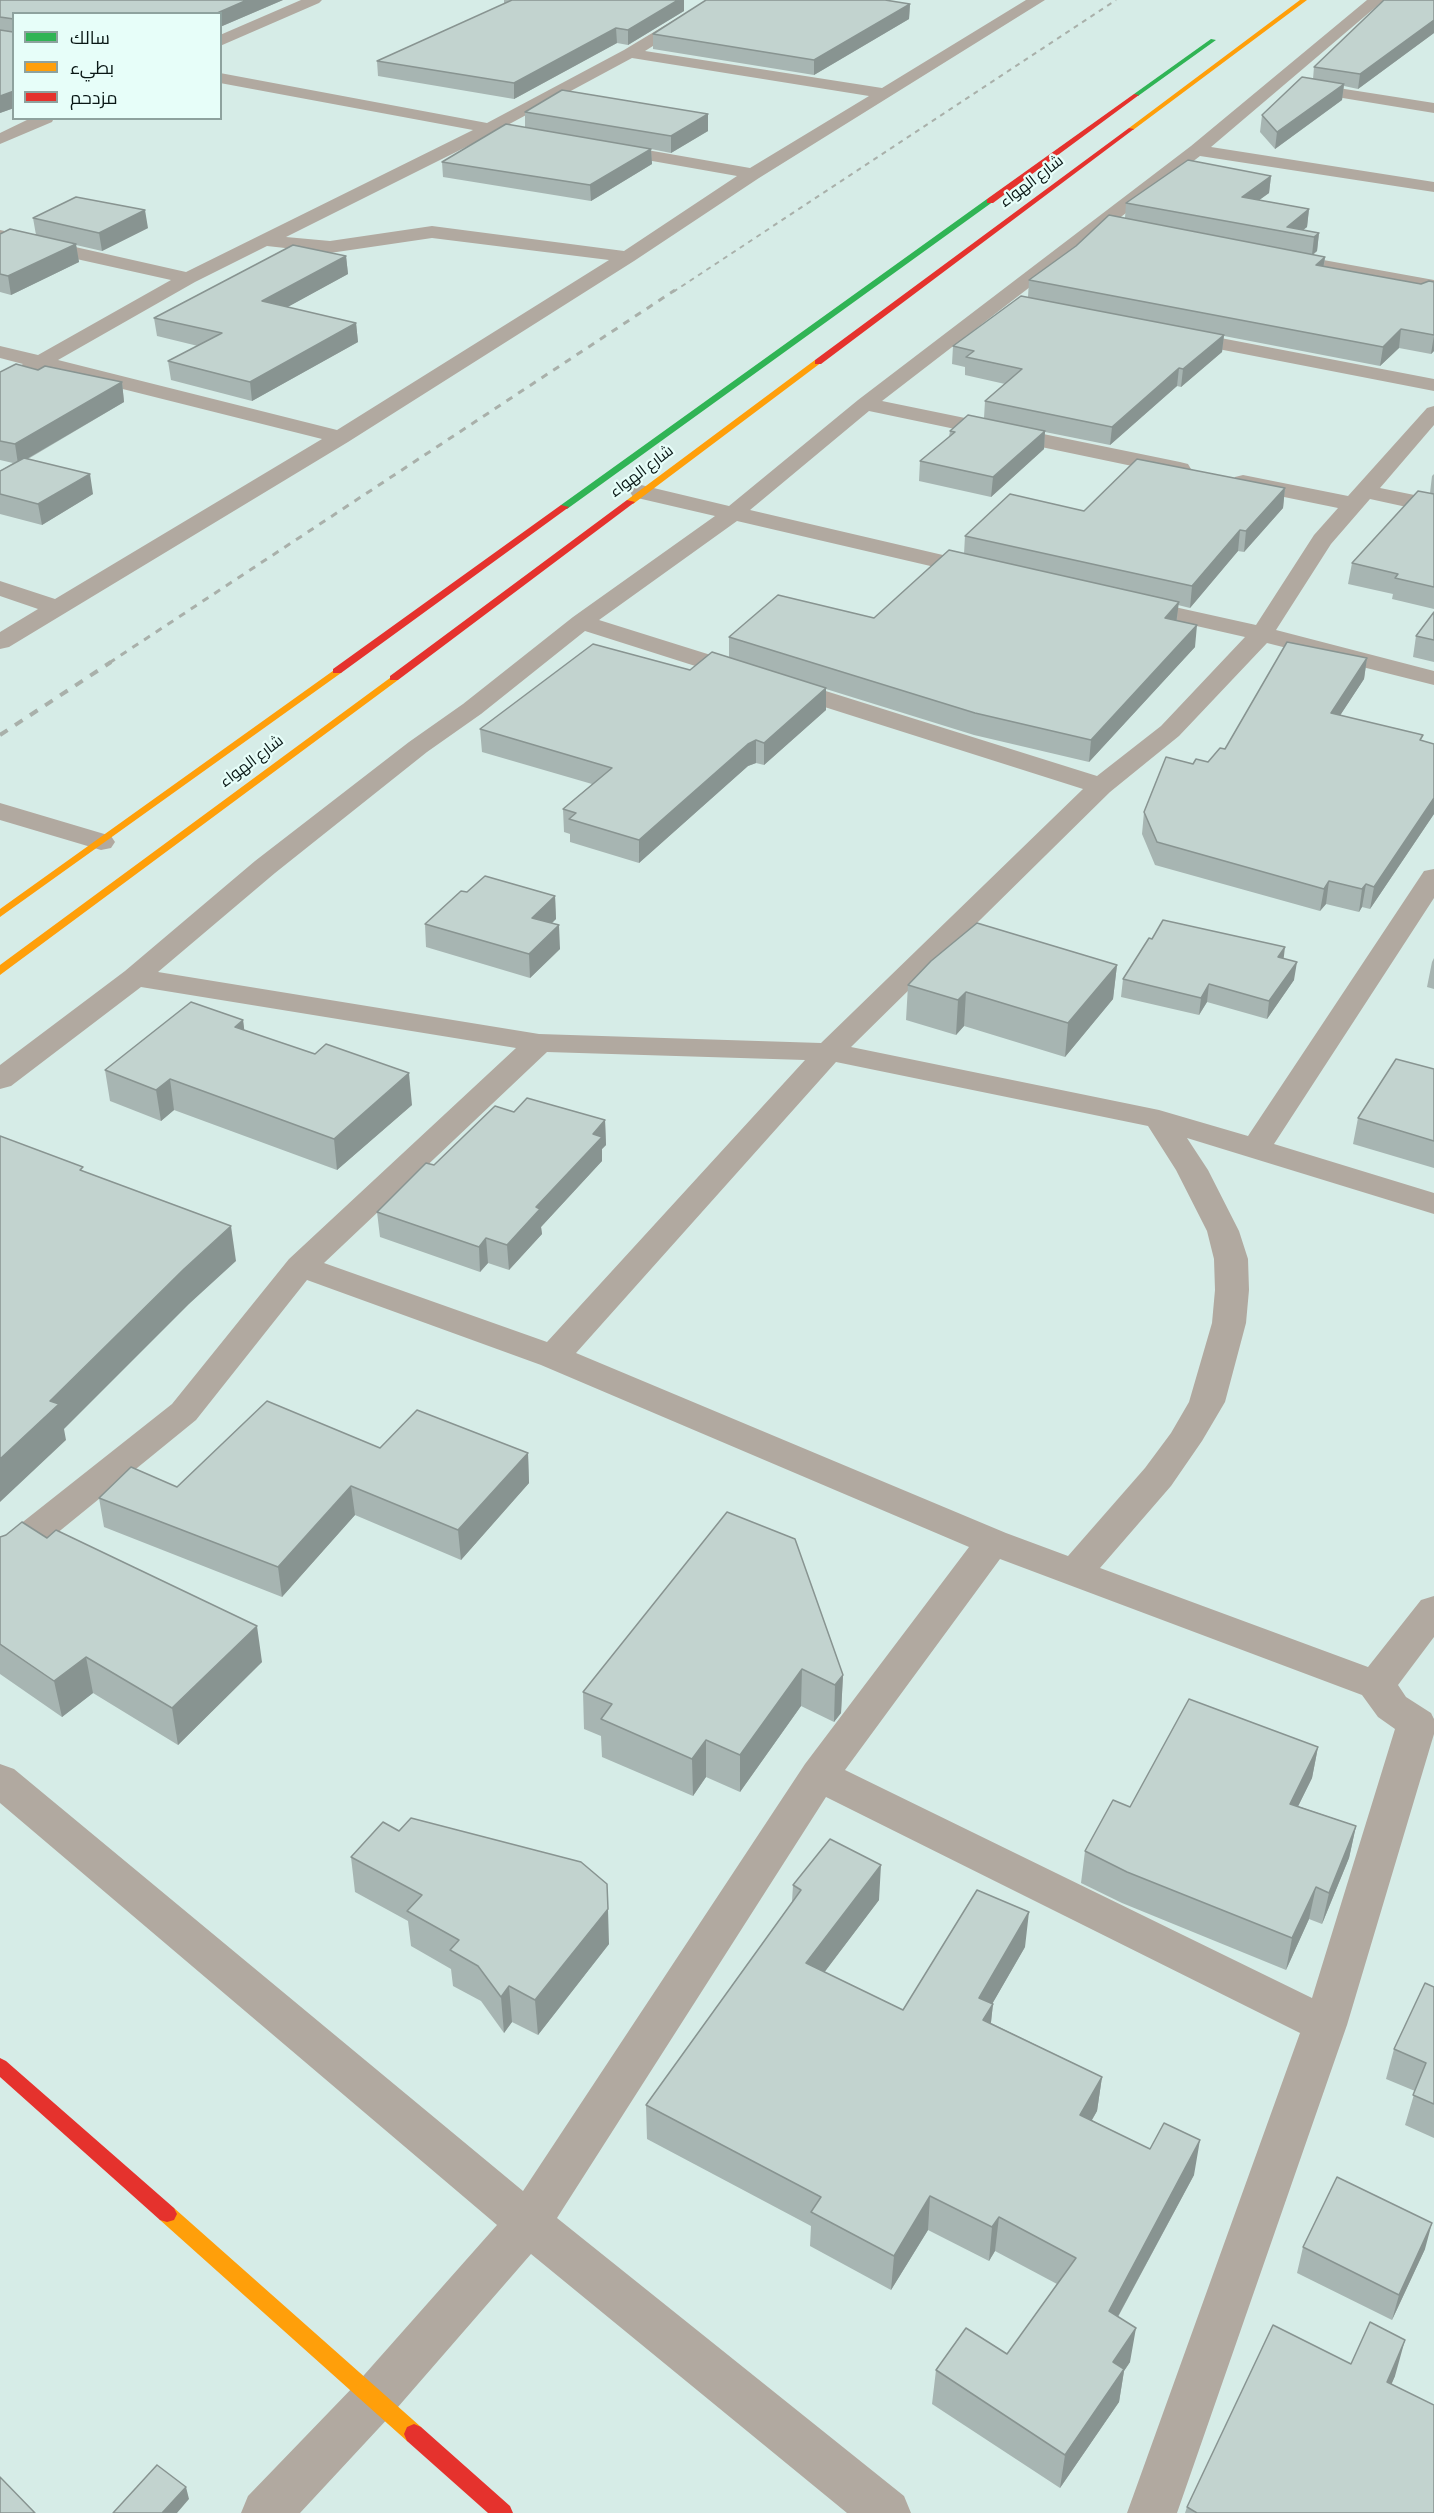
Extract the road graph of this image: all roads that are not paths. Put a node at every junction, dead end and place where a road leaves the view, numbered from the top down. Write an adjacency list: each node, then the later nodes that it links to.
1 (314, 0): 9 (street)
2 (718, 0): 7 (street)
3 (1037, 0): 13 (street)
4 (1304, 0): 43 (main road, شارع الهواء)
5 (1376, 0): 12 (street)
6 (680, 4): 7 (street)
7 (702, 8): 10 (street)
8 (1220, 34): 57 (main road, شارع الهواء)
9 (222, 40)
10 (630, 53): 13 (street); 16 (street)
11 (222, 78): 16 (street)
12 (1279, 83): 14 (street); 20 (street)
13 (884, 93): 21 (street)
14 (1434, 108)
15 (42, 120): 18 (street)
16 (489, 129): 17 (street); 26 (street)
17 (512, 133)
18 (0, 139)
19 (595, 146): 21 (street)
20 (1197, 150): 22 (street); 23 (street)
21 (753, 174): 28 (street)
22 (1434, 187)
23 (1100, 224): 24 (street); 31 (street)
24 (1123, 228)
25 (0, 236): 29 (street)
26 (265, 240): 28 (street); 29 (street)
27 (1263, 255): 30 (street)
28 (627, 257): 40 (street)
29 (188, 278): 35 (street)
30 (1434, 286)
31 (999, 301): 32 (street); 38 (street)
32 (1023, 306)
33 (1164, 333): 37 (street)
34 (0, 352): 35 (street)
35 (42, 362): 36 (street); 40 (street)
36 (0, 385)
37 (1434, 385)
38 (865, 404): 41 (street); 46 (street)
39 (1434, 412): 44 (street)
40 (340, 437): 50 (street)
41 (1202, 473)
42 (1225, 478): 44 (street)
43 (641, 492): 46 (street); 60 (main road, شارع الهواء)
44 (1358, 498): 45 (street); 52 (street)
45 (1434, 506)
46 (732, 514): 47 (street); 51 (street)
47 (1008, 577)
48 (0, 588): 50 (street)
49 (1112, 600): 52 (street)
50 (55, 607): 53 (street)
51 (581, 622): 55 (street); 61 (street)
52 (1262, 634): 54 (street); 55 (street)
53 (0, 642)
54 (1434, 678)
55 (1101, 786): 63 (street)
56 (0, 811): 57 (street)
57 (101, 842): 59 (main road, شارع الهواء)
58 (1434, 877): 66 (street)
59 (0, 914)
60 (0, 971)
61 (135, 977): 62 (street); 64 (street)
62 (539, 1043): 63 (street); 68 (street)
63 (829, 1053): 65 (street); 69 (street)
64 (0, 1080)
65 (1159, 1119): 66 (street); 72 (street)
66 (1255, 1150): 67 (street)
67 (1434, 1204)
68 (301, 1266): 69 (street); 71 (street)
69 (553, 1357): 70 (street)
70 (993, 1542): 72 (street); 75 (street)
71 (0, 1560)
72 (1075, 1572): 74 (street)
73 (1434, 1610): 74 (street)
74 (1376, 1685): 77 (street)
75 (819, 1775): 77 (street); 79 (street)
76 (0, 1780): 79 (street)
77 (1325, 2025): 84 (street)
78 (0, 2066): 80 (main road)
79 (528, 2223): 80 (street); 83 (street)
80 (374, 2399): 81 (street); 82 (main road)
81 (266, 2513)
82 (503, 2513)
83 (886, 2513)
84 (1152, 2513)

